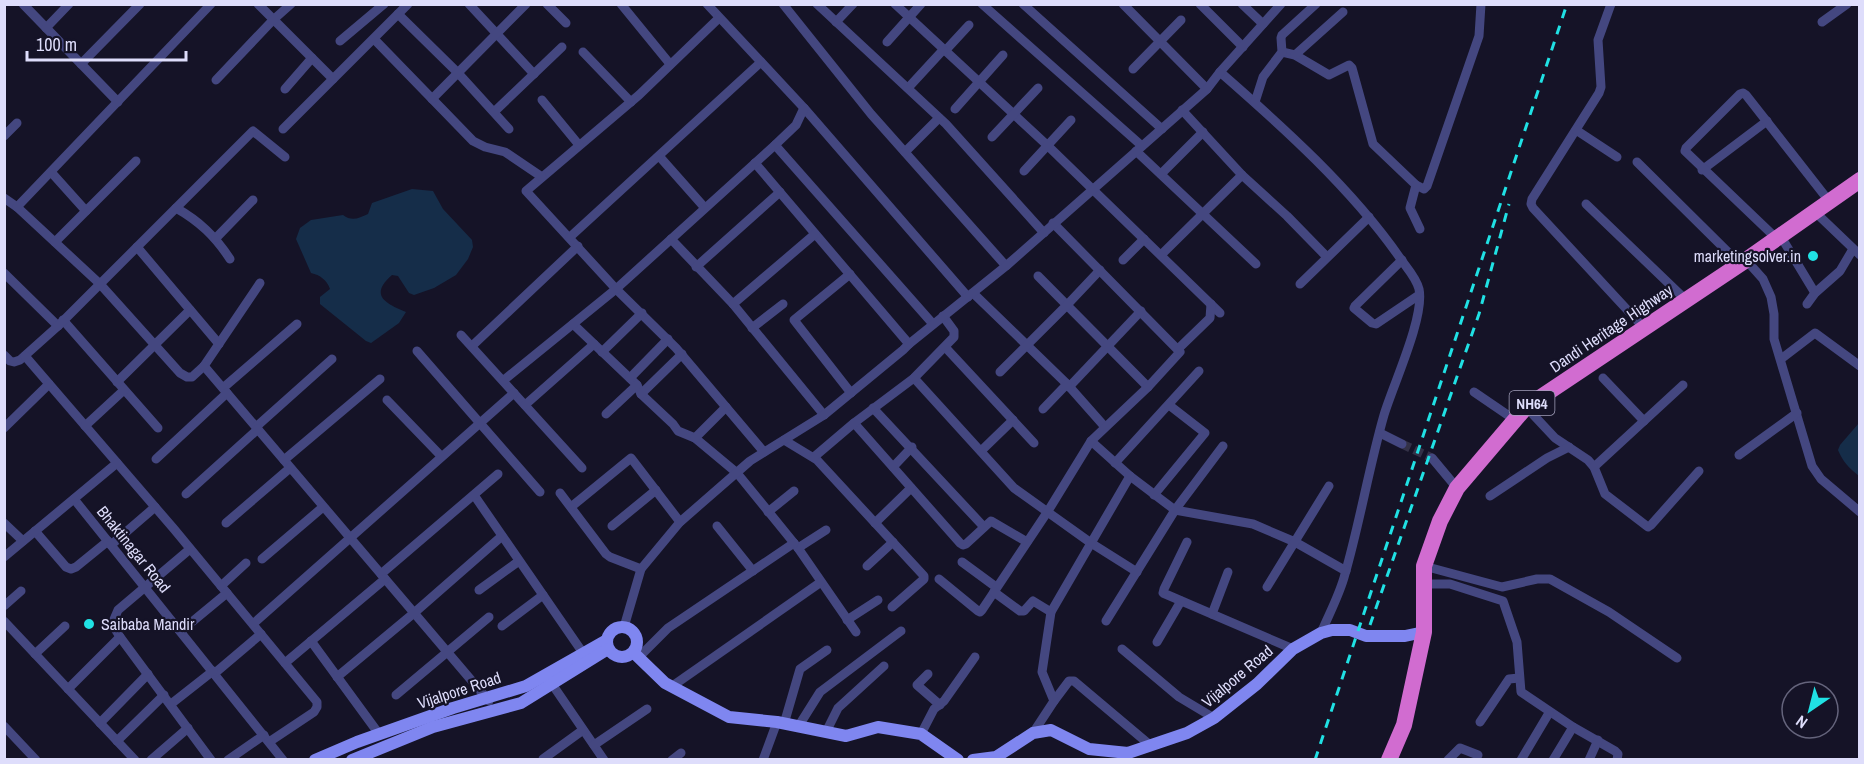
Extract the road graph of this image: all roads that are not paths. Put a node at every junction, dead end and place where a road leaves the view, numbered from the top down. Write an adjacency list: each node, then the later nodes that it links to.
1 (23, 4): 40 (street)
2 (69, 4): 40 (street)
3 (140, 4): 55 (street)
4 (211, 4): 70 (street)
5 (258, 4): 33 (street)
6 (291, 4): 33 (street)
7 (384, 4): 43 (street)
8 (408, 4): 30 (street)
9 (469, 4): 41 (street)
10 (526, 4): 41 (street)
11 (547, 4): 37 (street)
12 (621, 4): 56 (street)
13 (783, 4): 93 (street)
14 (817, 4): 35 (street)
15 (854, 4): 35 (street)
16 (895, 4): 32 (street)
17 (921, 4): 32 (street)
18 (982, 4): 92 (street)
19 (1023, 4): 84 (street)
20 (1123, 4): 45 (street)
21 (1200, 4): 47 (street)
22 (1242, 4): 38 (street)
23 (1281, 4): 38 (street)
24 (1316, 4): 50 (street)
25 (1482, 4): 107 (street)
26 (1611, 4): 85 (street)
27 (1847, 4): 36 (street)
28 (710, 6): 31 (street)
29 (1342, 12): 51 (street)
30 (398, 14): 42 (street); 59 (street)
31 (719, 18): 54 (street); 56 (street)
32 (910, 18): 44 (street); 48 (street)
33 (273, 20): 53 (street); 62 (street)
34 (1181, 20): 45 (street)
35 (836, 22): 64 (street)
36 (1822, 22)
37 (566, 23)
38 (1263, 24): 47 (street)
39 (969, 25): 48 (street)
40 (46, 28): 55 (street)
41 (498, 33): 59 (street); 60 (street)
42 (374, 39): 61 (street); 68 (street)
43 (340, 41)
44 (887, 42)
45 (1160, 42): 57 (street); 67 (street)
46 (562, 47): 60 (street)
47 (1243, 47): 58 (street)
48 (944, 50): 63 (street); 64 (street)
49 (584, 52): 71 (street)
50 (1282, 52): 51 (street); 72 (street)
51 (1295, 55): 107 (street)
52 (1003, 56): 63 (street)
53 (312, 58): 61 (street); 66 (street)
54 (761, 62): 73 (street); 94 (street)
55 (81, 64): 70 (street)
56 (670, 64): 71 (street)
57 (1133, 69)
58 (1220, 72): 67 (street); 72 (street)
59 (458, 73): 68 (street); 76 (street)
60 (534, 74): 76 (street)
61 (333, 79): 82 (street)
62 (216, 80)
63 (979, 82): 74 (street); 77 (street)
64 (908, 88): 78 (street)
65 (1038, 88): 77 (street)
66 (285, 89)
67 (1207, 89): 75 (street)
68 (432, 99): 105 (street)
69 (542, 100): 89 (street)
70 (118, 102): 102 (street)
71 (631, 102): 89 (street)
72 (1255, 102): 120 (street)
73 (804, 108): 90 (street); 152 (street)
74 (955, 109)
75 (1182, 110): 84 (street); 86 (street)
76 (494, 112): 83 (street)
77 (1013, 114): 88 (street); 91 (street)
78 (939, 118): 93 (street); 123 (street)
79 (1071, 120): 91 (street)
80 (1767, 121): 100 (street); 100 (street); 112 (street)
81 (17, 123): 87 (street)
82 (282, 129)
83 (509, 129)
84 (1162, 129): 92 (street)
85 (1575, 130): 96 (street); 170 (street)
86 (1203, 132): 103 (street); 104 (street)
87 (4, 136)
88 (992, 137)
89 (579, 145): 105 (street)
90 (775, 145): 99 (street); 168 (street)
91 (1048, 146): 101 (street); 108 (street)
92 (1139, 148): 103 (street); 108 (street)
93 (905, 152): 141 (street)
94 (658, 156): 116 (street); 126 (street)
95 (285, 157): 115 (street)
96 (1617, 157)
97 (136, 161): 117 (street)
98 (1637, 162): 139 (street)
99 (755, 163): 109 (street); 116 (street)
100 (1702, 170): 125 (street)
101 (1024, 171)
102 (51, 172): 114 (street); 117 (street)
103 (1161, 174): 119 (street)
104 (1242, 175): 119 (street); 135 (street)
105 (542, 177): 126 (street)
106 (1860, 180): 112 (highway, Dandi Heritage Highway / NH64)
107 (1416, 185): 122 (street)
108 (1093, 190): 121 (street); 129 (street)
109 (780, 192): 124 (street); 142 (street)
110 (4, 198): 114 (street)
111 (253, 200): 127 (street)
112 (1829, 201): 118 (highway, Dandi Heritage Highway / NH64)
113 (1586, 204): 154 (street)
114 (17, 207): 130 (street)
115 (176, 208): 127 (street); 131 (street)
116 (705, 208): 128 (street)
117 (86, 211): 130 (street)
118 (1814, 211): 125 (highway, Dandi Heritage Highway / NH64); 133 (street)
119 (1202, 213): 134 (street); 140 (street)
120 (1369, 217): 135 (street); 138 (street)
121 (1053, 223): 123 (street); 143 (street)
122 (1420, 229)
123 (1044, 233): 141 (street)
124 (815, 234): 144 (street); 155 (street)
125 (1778, 236): 139 (highway, Dandi Heritage Highway / NH64); 151 (street)
126 (570, 237): 132 (street)
127 (216, 238): 136 (street)
128 (671, 238): 142 (street); 150 (street)
129 (1144, 239): 134 (street); 137 (street)
130 (55, 242): 148 (street)
131 (137, 246): 148 (street); 160 (street)
132 (578, 246): 150 (street); 178 (street)
133 (1856, 252): 151 (street)
134 (1161, 255): 157 (street)
135 (1326, 256): 149 (street)
136 (230, 259)
137 (1123, 260)
138 (1402, 260): 153 (street); 153 (street)
139 (1743, 262): 154 (highway, Dandi Heritage Highway / NH64); 188 (street)
140 (1256, 264)
141 (1006, 266): 152 (street)
142 (696, 267): 155 (street)
143 (1100, 270): 159 (street); 161 (street)
144 (850, 274): 175 (street); 207 (street)
145 (5, 275): 165 (street)
146 (1038, 276): 159 (street)
147 (260, 283): 173 (street)
148 (100, 284): 165 (street); 177 (street)
149 (1300, 284)
150 (616, 289): 163 (street); 167 (street)
151 (1815, 293): 158 (street)
152 (970, 295): 164 (street); 176 (street)
153 (1419, 295): 227 (street)
154 (1686, 300): 170 (highway, Dandi Heritage Highway / NH64)
155 (732, 304): 169 (street)
156 (783, 304): 169 (street)
157 (1211, 304): 162 (street); 181 (street)
158 (1807, 304)
159 (1067, 305): 176 (street); 180 (street)
160 (190, 310): 173 (street); 177 (street)
161 (1141, 311): 180 (street); 181 (street)
162 (1220, 312)
163 (642, 314): 172 (street); 183 (street)
164 (943, 316): 168 (street); 179 (street)
165 (60, 323): 186 (street); 197 (street)
166 (297, 324): 204 (street)
167 (573, 324): 174 (street); 196 (street)
168 (933, 324): 175 (street)
169 (752, 328): 217 (street)
170 (1644, 328): 216 (highway, Dandi Heritage Highway / NH64)
171 (461, 335): 178 (street)
172 (668, 339): 184 (street); 201 (street)
173 (219, 344): 189 (street)
174 (594, 344): 183 (street); 209 (street)
175 (909, 344): 207 (street)
176 (1026, 344): 192 (street); 199 (street)
177 (154, 345): 189 (street); 197 (street)
178 (472, 346): 196 (street)
179 (945, 346): 193 (street); 218 (street)
180 (1108, 346): 199 (street); 202 (street)
181 (1178, 349): 202 (street)
182 (417, 351): 220 (street)
183 (602, 352): 201 (street)
184 (682, 354): 201 (street); 211 (street)
185 (4, 356): 186 (street)
186 (25, 356): 198 (street)
187 (332, 359): 226 (street)
188 (1781, 359): 190 (street); 214 (street)
189 (204, 366): 204 (street)
190 (1860, 366)
191 (1199, 371): 210 (street)
192 (1000, 372)
193 (914, 378): 212 (street); 236 (street)
194 (1603, 378): 219 (street)
195 (380, 379): 245 (street)
196 (504, 380): 206 (street)
197 (117, 382): 203 (street)
198 (49, 384): 222 (street); 224 (street)
199 (1068, 385): 213 (street); 223 (street)
200 (1683, 385): 219 (street)
201 (636, 386): 215 (street); 228 (street)
202 (1148, 387): 223 (street)
203 (124, 390): 222 (street); 225 (street)
204 (225, 391): 226 (street); 242 (street)
205 (1474, 392): 216 (street)
206 (514, 393): 209 (street); 220 (street)
207 (851, 393): 217 (street)
208 (387, 400): 239 (street)
209 (525, 405): 248 (street)
210 (1169, 405): 244 (street); 262 (street)
211 (726, 407): 228 (street); 237 (street)
212 (873, 408): 221 (street); 234 (street)
213 (1043, 409)
214 (1797, 413): 238 (street); 271 (street)
215 (606, 414)
216 (1520, 414): 235 (street); 255 (highway, Dandi Heritage Highway / NH64)
217 (824, 415): 229 (street)
218 (1013, 420): 231 (street); 236 (street)
219 (1644, 421): 247 (street)
220 (479, 423): 239 (street); 258 (street)
221 (854, 423): 240 (street); 246 (street)
222 (85, 426): 243 (street)
223 (1106, 427): 230 (street)
224 (4, 428)
225 (158, 428)
226 (257, 428): 245 (street); 260 (street)
227 (1380, 433): 232 (street); 301 (street)
228 (695, 438): 250 (street)
229 (784, 440): 237 (street); 240 (street)
230 (1091, 441): 244 (street); 269 (street)
231 (1034, 443)
232 (1402, 444)
233 (1223, 446): 268 (street)
234 (912, 447): 246 (street); 278 (street)
235 (1569, 447): 247 (street); 263 (street)
236 (981, 451): 269 (street)
237 (764, 452): 250 (street)
238 (1740, 455)
239 (441, 456): 282 (street)
240 (814, 457): 275 (street)
241 (1432, 458): 255 (street)
242 (156, 459)
243 (117, 463): 264 (street); 265 (street)
244 (1115, 463): 252 (street)
245 (287, 464): 266 (street); 274 (street)
246 (893, 466): 254 (street)
247 (1594, 467): 249 (street)
248 (582, 468)
249 (1699, 471)
250 (737, 473): 270 (street); 272 (street)
251 (498, 474): 261 (street)
252 (1130, 476): 262 (street); 289 (street)
253 (1329, 486): 287 (street)
254 (911, 488): 275 (street); 278 (street)
255 (1457, 488): 298 (highway, Dandi Heritage Highway / NH64)
256 (656, 490): 267 (street); 272 (street); 276 (street)
257 (794, 491): 270 (street)
258 (540, 492)
259 (560, 492): 267 (street)
260 (186, 494)
261 (474, 495): 281 (street); 304 (street)
262 (1154, 495): 268 (street)
263 (1490, 496)
264 (74, 499): 280 (street); 288 (street, Bhaktinagar Road)
265 (155, 507): 288 (street); 291 (street)
266 (324, 507): 282 (street); 293 (street)
267 (571, 507): 299 (street)
268 (1175, 510): 287 (street); 302 (street)
269 (1048, 511): 285 (street); 289 (street)
270 (768, 512): 290 (street)
271 (1860, 512)
272 (680, 522): 299 (street)
273 (4, 523): 283 (street)
274 (226, 523)
275 (875, 523): 284 (street)
276 (612, 526)
277 (717, 526): 300 (street)
278 (984, 527): 285 (street)
279 (826, 530): 290 (street)
280 (35, 531): 283 (street); 288 (street)
281 (502, 536): 294 (street); 320 (street)
282 (350, 537): 304 (street); 326 (street)
283 (23, 542): 292 (street)
284 (893, 542): 297 (street); 318 (street)
285 (1027, 542): 312 (street)
286 (1187, 542): 316 (street)
287 (1295, 542): 301 (street); 309 (street)
288 (109, 543): 308 (street, Bhaktinagar Road)
289 (1091, 543): 302 (street); 319 (street)
290 (796, 546): 300 (street); 306 (street)
291 (190, 549): 308 (street); 310 (street)
292 (4, 557)
293 (262, 559)
294 (519, 561): 311 (street); 314 (street)
295 (962, 562): 312 (street)
296 (246, 563): 310 (street)
297 (867, 566)
298 (1424, 566): 307 (highway, Dandi Heritage Highway / NH64); 348 (street)
299 (641, 569): 329 (street)
300 (753, 571): 346 (street)
301 (1346, 571): 334 (street)
302 (1137, 572): 325 (street)
303 (1228, 572): 321 (street)
304 (383, 576): 320 (street); 337 (street)
305 (939, 579): 312 (street)
306 (821, 582): 323 (street); 357 (street)
307 (1424, 584): 333 (highway, Dandi Heritage Highway / NH64); 355 (street)
308 (146, 587): 330 (street, Bhaktinagar Road); 336 (street)
309 (1267, 587)
310 (224, 589): 326 (street); 330 (street)
311 (480, 590)
312 (995, 590): 319 (street)
313 (21, 591): 317 (street)
314 (543, 595): 328 (street); 344 (street)
315 (878, 600): 323 (street)
316 (1181, 601): 321 (street); 338 (street)
317 (4, 606)
318 (892, 607)
319 (1051, 612): 362 (street)
320 (414, 613): 343 (street); 354 (street)
321 (1212, 614): 341 (street)
322 (489, 617): 343 (street)
323 (847, 620): 332 (street)
324 (4, 621): 345 (street)
325 (1106, 621)
326 (253, 624): 335 (street)
327 (65, 626): 345 (street)
328 (502, 626)
329 (624, 627): 339 (main road, Vijalpore Road); 346 (main road)
330 (181, 631): 351 (street, Bhaktinagar Road)
331 (901, 631): 373 (street)
332 (856, 632)
333 (1424, 632): 334 (main road, Vijalpore Road); 389 (highway, Dandi Heritage Highway / NH64)
334 (1321, 633): 341 (main road, Vijalpore Road)
335 (261, 634): 349 (street); 351 (street)
336 (120, 637): 352 (street); 358 (street)
337 (311, 641): 349 (street); 354 (street)
338 (1157, 642)
339 (608, 645): 344 (main road, Vijalpore Road); 346 (main road); 356 (main road, Vijalpore Road)
340 (1122, 649): 368 (street)
341 (1293, 649): 368 (main road, Vijalpore Road)
342 (826, 650): 371 (street)
343 (448, 652): 360 (street); 361 (street)
344 (584, 653): 361 (main road, Vijalpore Road)
345 (35, 654): 358 (street)
346 (636, 655): 357 (main road)
347 (975, 657): 364 (street)
348 (1677, 658)
349 (285, 663): 381 (street)
350 (884, 666): 377 (street)
351 (214, 672): 363 (street); 381 (street, Bhaktinagar Road)
352 (148, 674): 359 (street); 370 (street)
353 (928, 674): 364 (street)
354 (337, 677): 379 (street)
355 (1519, 678): 367 (street); 369 (street)
356 (552, 684): 366 (main road, Vijalpore Road); 376 (street)
357 (671, 687): 371 (main road)
358 (68, 689): 370 (street)
359 (164, 695): 363 (street); 383 (street)
360 (396, 695)
361 (486, 698): 366 (street); 379 (main road, Vijalpore Road)
362 (1054, 701): 378 (street); 385 (street)
363 (171, 705): 374 (street)
364 (940, 705): 380 (street)
365 (647, 709): 384 (street)
366 (496, 710): 398 (main road, Vijalpore Road)
367 (1549, 713): 375 (street); 406 (street)
368 (1214, 718): 385 (main road, Vijalpore Road)
369 (1480, 722)
370 (100, 723): 383 (street)
371 (781, 723): 373 (main road); 402 (street)
372 (4, 726): 392 (street)
373 (798, 727): 377 (main road)
374 (188, 728): 390 (street); 394 (street)
375 (1573, 728): 382 (street); 407 (street)
376 (584, 730): 384 (street); 399 (street)
377 (826, 732): 380 (main road)
378 (1033, 733): 388 (main road, Vijalpore Road); 391 (main road)
379 (379, 734): 397 (main road, Vijalpore Road)
380 (921, 734): 403 (main road)
381 (267, 738): 395 (street); 396 (street, Bhaktinagar Road)
382 (1598, 740): 408 (street); 409 (street)
383 (117, 741): 393 (street)
384 (594, 745): 400 (street)
385 (1150, 745): 388 (main road, Vijalpore Road)
386 (681, 753): 401 (street)
387 (1478, 755): 405 (street)
388 (1127, 756)
389 (1394, 757)
390 (208, 758)
391 (998, 758): 404 (main road)
392 (36, 759)
393 (135, 759)
394 (151, 759)
395 (228, 759)
396 (283, 759)
397 (315, 759)
398 (352, 759)
399 (543, 759)
400 (604, 759)
401 (672, 759)
402 (763, 759)
403 (958, 759)
404 (973, 759)
405 (1448, 759)
406 (1521, 759)
407 (1553, 759)
408 (1589, 759)
409 (1617, 759)

